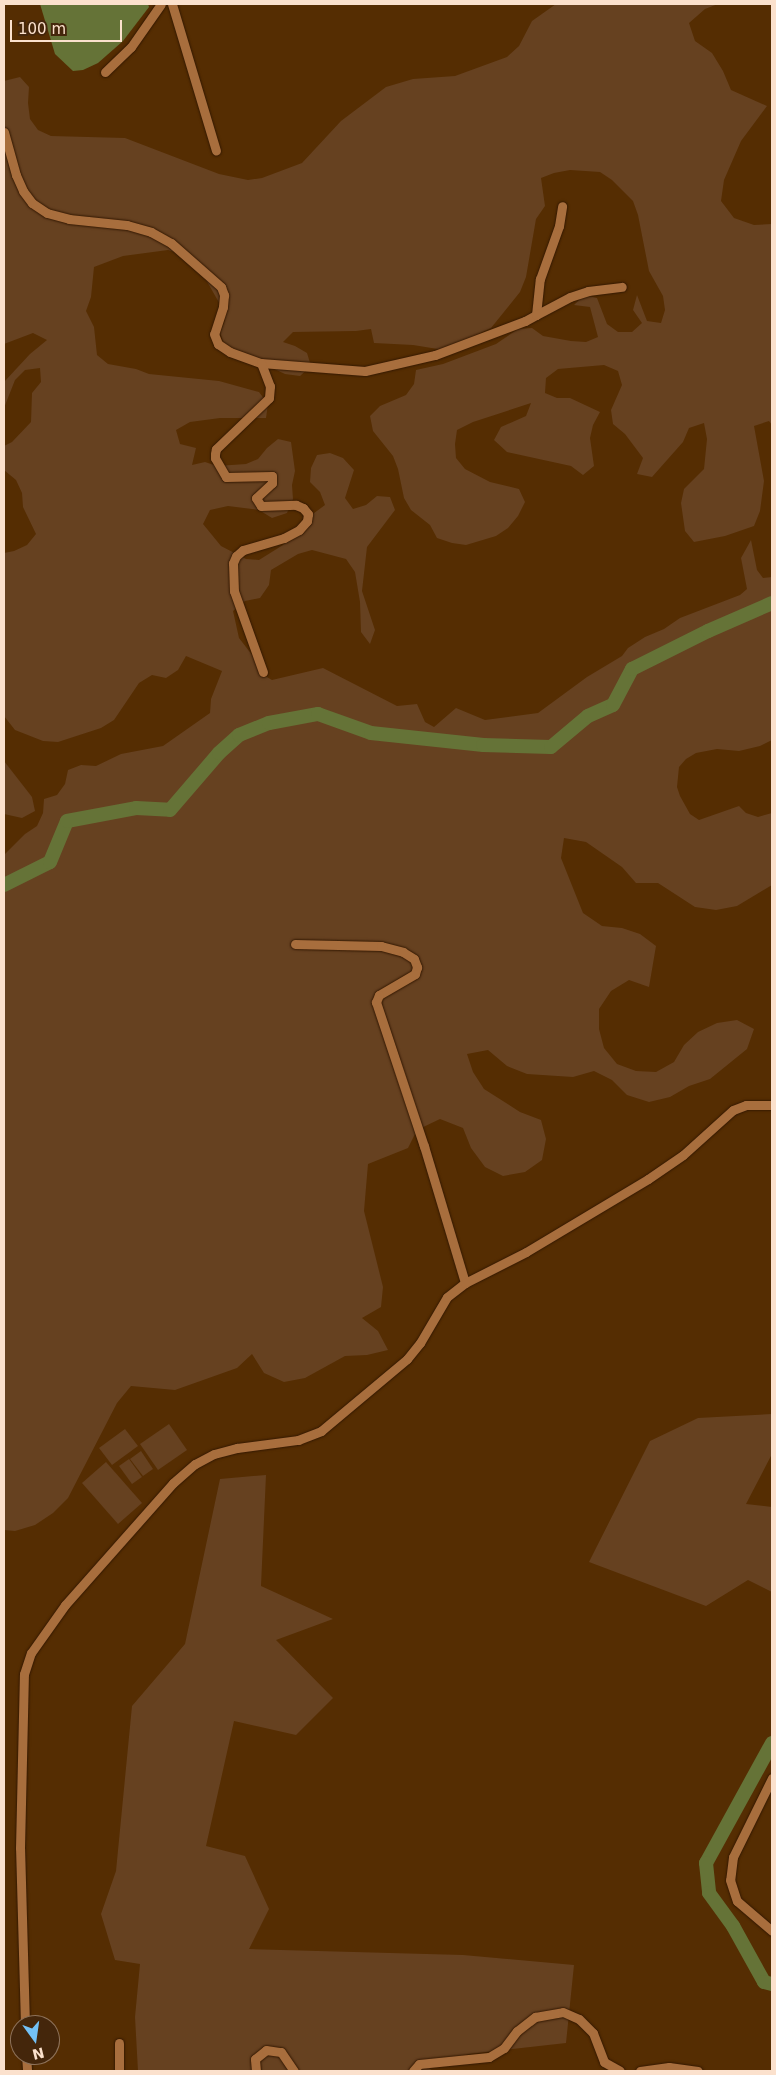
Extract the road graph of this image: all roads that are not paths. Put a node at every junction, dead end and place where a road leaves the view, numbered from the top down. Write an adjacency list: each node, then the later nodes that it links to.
1 (161, 4): 3 (street)
2 (172, 4): 5 (street)
3 (105, 72)
4 (4, 132): 9 (street)
5 (216, 151)
6 (562, 206): 8 (street)
7 (622, 288): 8 (street)
8 (536, 315): 9 (street)
9 (261, 363): 10 (street)
10 (263, 672)
11 (295, 944): 13 (street)
12 (772, 1105): 13 (street)
13 (465, 1283): 16 (street)
14 (772, 1778): 15 (street)
15 (772, 1931)
16 (25, 2015)
17 (119, 2043): 18 (street)
18 (119, 2071)
19 (256, 2071): 20 (street)
20 (294, 2071)
21 (413, 2071): 22 (street)
22 (620, 2071)
23 (640, 2071): 24 (street)
24 (698, 2071)

